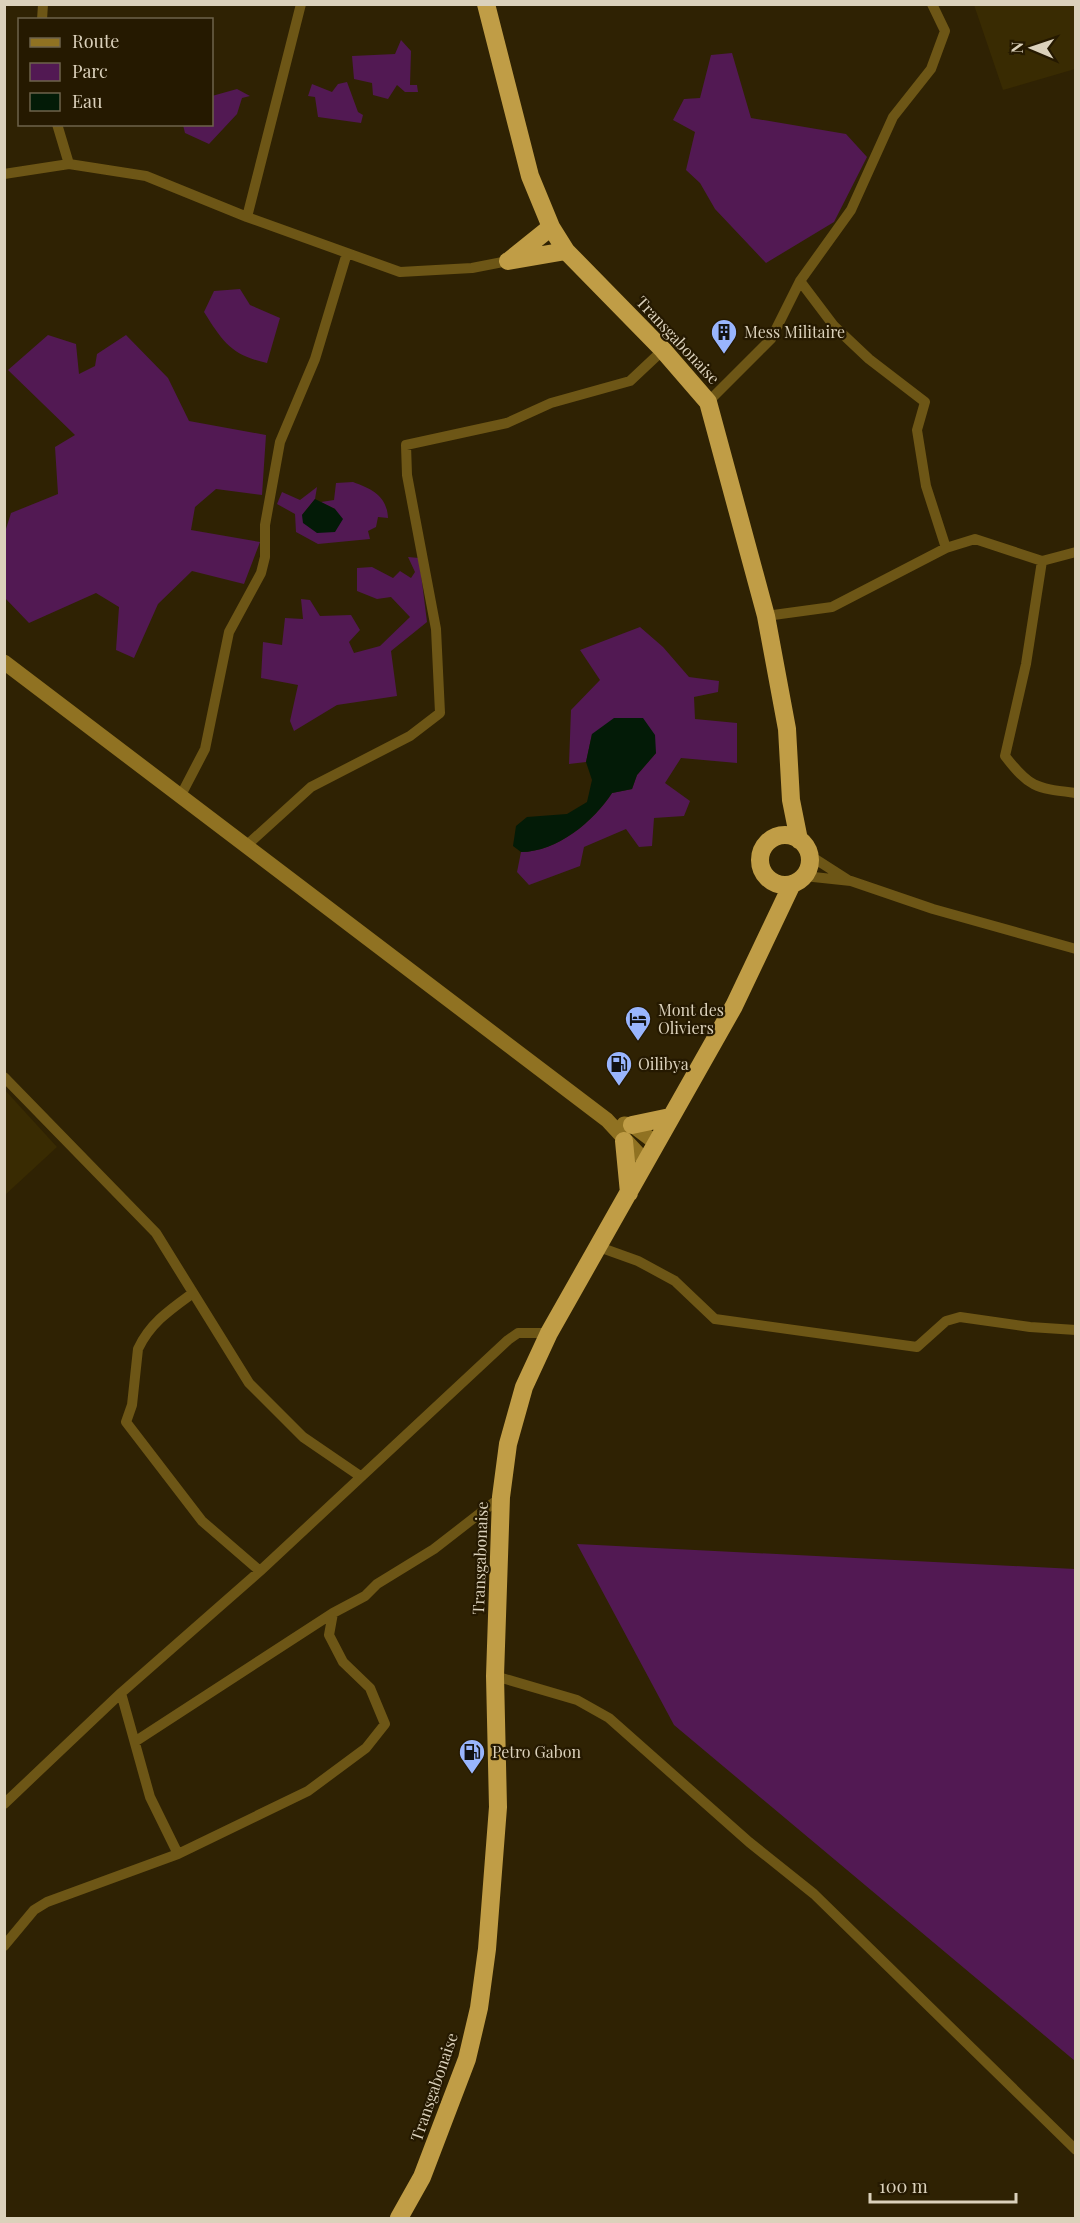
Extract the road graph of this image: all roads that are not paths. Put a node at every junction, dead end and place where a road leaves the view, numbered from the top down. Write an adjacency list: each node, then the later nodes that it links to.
1 (301, 4): 7 (street)
2 (486, 4): 8 (highway, Transgabonaise)
3 (932, 4): 12 (street)
4 (58, 126): 5 (street)
5 (69, 165): 6 (street); 7 (street)
6 (4, 174)
7 (247, 217): 10 (street)
8 (550, 227): 9 (highway, Transgabonaise); 11 (highway)
9 (566, 251): 11 (highway); 13 (highway, Transgabonaise)
10 (347, 253): 11 (street); 21 (street)
11 (508, 261)
12 (800, 281): 14 (street); 15 (street)
13 (663, 350): 14 (highway, Transgabonaise); 24 (street)
14 (708, 402): 18 (highway, Transgabonaise)
15 (946, 548): 17 (street); 18 (street)
16 (1076, 552): 17 (street)
17 (1042, 561): 20 (street)
18 (766, 616): 22 (highway, Transgabonaise)
19 (4, 662): 21 (street)
20 (1076, 793)
21 (180, 797): 24 (street)
22 (791, 800): 23 (highway, Transgabonaise); 25 (highway, Transgabonaise)
23 (778, 836): 25 (highway); 26 (highway)
24 (247, 845): 33 (street)
25 (804, 847): 27 (highway); 28 (street)
26 (770, 880): 27 (highway); 29 (highway, Transgabonaise)
27 (798, 880): 28 (street); 29 (highway, Transgabonaise)
28 (851, 881): 30 (street)
29 (762, 944): 32 (highway, Transgabonaise)
30 (1076, 949)
31 (4, 1077): 38 (street)
32 (670, 1117): 33 (highway); 34 (highway, Transgabonaise)
33 (628, 1133): 34 (street); 35 (street); 36 (highway)
34 (656, 1143): 35 (highway, Transgabonaise)
35 (645, 1161): 36 (highway, Transgabonaise)
36 (628, 1193): 37 (highway, Transgabonaise)
37 (599, 1247): 39 (street); 40 (highway, Transgabonaise)
38 (193, 1293): 41 (street); 43 (street)
39 (1076, 1330)
40 (549, 1333): 41 (street); 42 (highway, Transgabonaise)
41 (360, 1476): 43 (street)
42 (501, 1497): 44 (street); 45 (highway, Transgabonaise)
43 (260, 1572): 46 (street)
44 (333, 1613): 47 (street); 49 (street)
45 (495, 1676): 51 (street); 52 (highway, Transgabonaise)
46 (121, 1693): 47 (street); 48 (street)
47 (136, 1741): 49 (street)
48 (4, 1804)
49 (178, 1854): 50 (street)
50 (4, 1946)
51 (1076, 2150)
52 (399, 2218)

